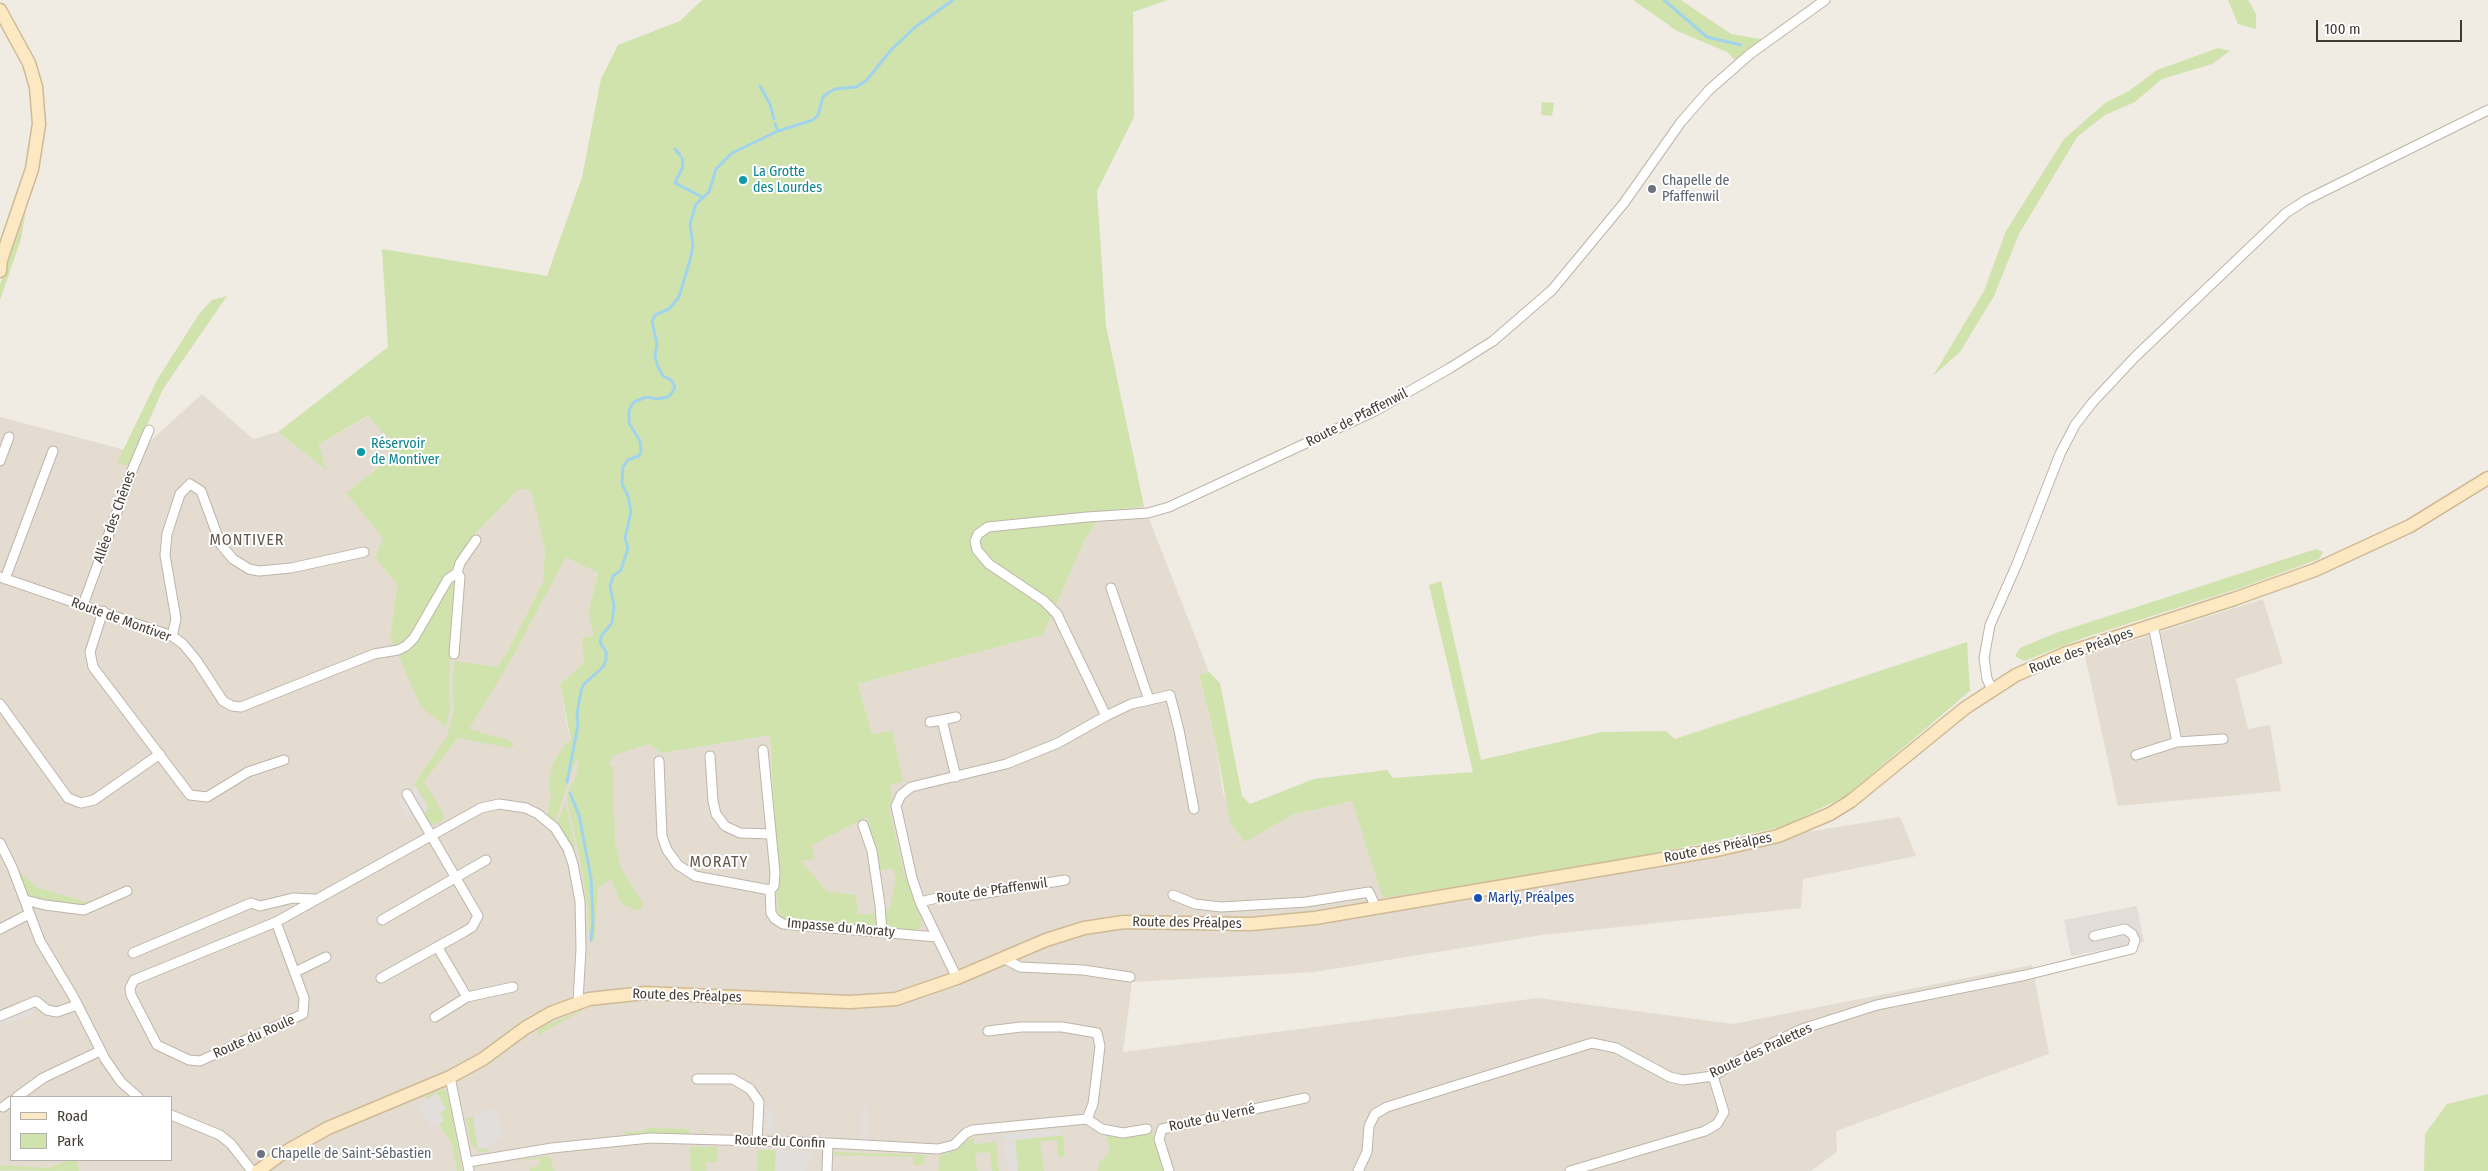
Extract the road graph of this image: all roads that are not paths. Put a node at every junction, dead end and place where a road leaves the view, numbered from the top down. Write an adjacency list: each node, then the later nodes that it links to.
1 (1825, 0): 23 (street, Route de Pfaffenwil)
2 (0, 10): 4 (main road)
3 (2488, 110): 20 (street)
4 (0, 264)
5 (149, 430): 15 (street, Allée des Chênes)
6 (9, 437): 8 (street)
7 (54, 451): 13 (street)
8 (0, 461)
9 (2488, 478): 17 (main road, Route des Préalpes)
10 (476, 540): 12 (street, Route de Montiver)
11 (364, 552): 18 (street)
12 (457, 573): 18 (street, Route de Montiver); 19 (street)
13 (3, 578): 15 (street, Route de Montiver)
14 (1111, 588): 21 (street)
15 (83, 605): 16 (street, Route de Montiver)
16 (103, 611): 18 (street, Route de Montiver); 30 (street)
17 (2154, 625): 20 (main road, Route des Préalpes); 28 (street)
18 (172, 636)
19 (454, 654)
20 (1992, 689): 51 (main road, Route des Préalpes)
21 (1149, 700): 23 (street, Route de Pfaffenwil); 37 (street, Route de Pfaffenwil)
22 (0, 704): 30 (street)
23 (1106, 716): 35 (street, Route de Pfaffenwil)
24 (956, 717): 25 (street)
25 (942, 720): 26 (street); 35 (street)
26 (930, 722)
27 (2222, 739): 28 (street)
28 (2176, 742): 31 (street)
29 (763, 750): 40 (street, Impasse du Moraty)
30 (160, 754): 33 (street)
31 (2136, 755)
32 (710, 756): 40 (street)
33 (284, 760)
34 (659, 761): 45 (street)
35 (956, 777): 50 (street, Route de Pfaffenwil)
36 (407, 794): 39 (street)
37 (1194, 809)
38 (863, 825): 56 (street)
39 (432, 834): 43 (street); 48 (street, Route du Roule); 69 (street, Route du Roule)
40 (771, 834): 45 (street, Impasse du Moraty)
41 (0, 843): 49 (street)
42 (486, 860): 43 (street)
43 (456, 877): 53 (street); 59 (street)
44 (1065, 880): 50 (street, Route de Pfaffenwil)
45 (770, 890): 56 (street, Impasse du Moraty)
46 (127, 891): 49 (street)
47 (1173, 895): 51 (street, Route des Préalpes)
48 (314, 899): 54 (street, Route du Roule); 60 (street, Route du Roule)
49 (25, 900): 52 (street)
50 (920, 902): 58 (street, Route de Pfaffenwil)
51 (1376, 908): 62 (main road, Route des Préalpes)
52 (29, 914): 55 (street); 70 (street)
53 (382, 920)
54 (276, 922): 63 (street, Route du Roule); 63 (street, Route du Roule)
55 (0, 929)
56 (882, 932): 58 (street, Impasse du Moraty)
57 (2094, 936): 75 (street, Route des Pralettes)
58 (937, 937): 66 (street, Route de Pfaffenwil)
59 (438, 948): 65 (street); 68 (street)
60 (132, 953)
61 (326, 957): 63 (street)
62 (1003, 958): 64 (street); 66 (main road, Route des Préalpes)
63 (295, 972)
64 (1130, 976)
65 (381, 978)
66 (957, 978): 69 (main road, Route des Préalpes)
67 (513, 987): 68 (street)
68 (466, 997): 72 (street)
69 (578, 1001): 76 (main road, Route des Préalpes)
70 (77, 1005): 71 (street); 74 (street)
71 (0, 1016)
72 (435, 1017)
73 (988, 1031): 84 (street)
74 (100, 1051): 78 (street); 79 (street)
75 (1713, 1076): 93 (street, Route des Pralettes); 94 (street)
76 (450, 1077): 88 (street); 90 (main road, Route des Préalpes)
77 (697, 1079): 86 (street)
78 (17, 1096)
79 (137, 1096)
80 (1305, 1098): 92 (street, Route du Verné)
81 (10, 1102): 82 (street)
82 (3, 1107)
83 (172, 1115): 89 (street)
84 (1087, 1119): 85 (street); 87 (street, Route du Confin)
85 (1146, 1129)
86 (757, 1142): 87 (street, Route du Confin); 88 (street, Route du Confin)
87 (828, 1143): 91 (street)
88 (468, 1167)
89 (252, 1171)
90 (258, 1171)
91 (827, 1171)
92 (1169, 1171)
93 (1358, 1171)
94 (1570, 1171)

